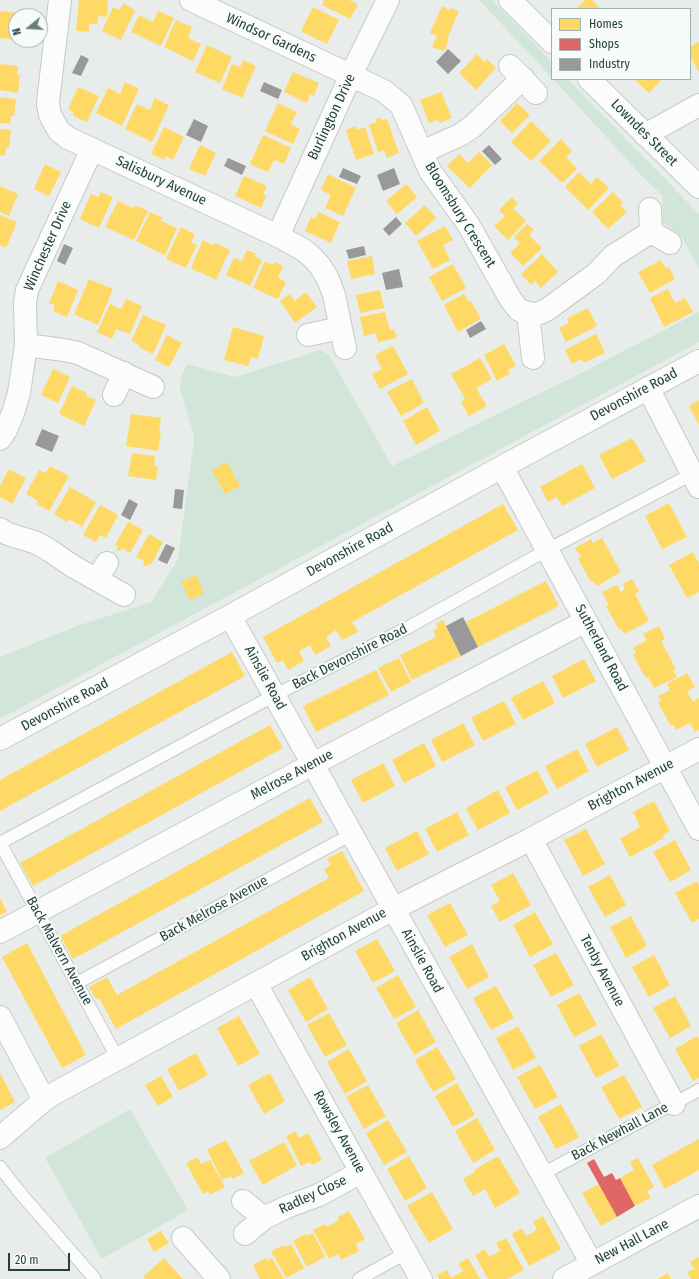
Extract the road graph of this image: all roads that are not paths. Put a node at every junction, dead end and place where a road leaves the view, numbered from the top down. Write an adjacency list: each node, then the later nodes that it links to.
1 (60, 0): 11 (street, Salisbury Avenue)
2 (191, 0): 6 (street, Windsor Gardens)
3 (388, 0): 6 (street, Burlington Drive)
4 (510, 0): 5 (street)
5 (551, 41)
6 (351, 75): 12 (street, Bloomsbury Crescent); 16 (street, Burlington Drive)
7 (523, 79): 12 (street, Bloomsbury Crescent)
8 (590, 80): 10 (street, Lowndes Street)
9 (699, 106): 10 (street)
10 (645, 135): 13 (street, Lowndes Street)
11 (92, 149): 16 (street, Salisbury Avenue); 20 (street, Winchester Drive)
12 (422, 152): 18 (street, Bloomsbury Crescent)
13 (699, 187)
14 (650, 209): 15 (street)
15 (651, 232): 17 (street); 18 (street)
16 (278, 236): 19 (street, Salisbury Avenue)
17 (670, 243)
18 (528, 313): 21 (street)
19 (308, 335)
20 (26, 345): 23 (street); 27 (street, Winchester Drive)
21 (533, 358)
22 (699, 360): 25 (street, Devonshire Road)
23 (124, 373): 24 (street); 26 (street)
24 (153, 387)
25 (648, 388): 28 (street, Devonshire Road); 29 (street)
26 (114, 395)
27 (0, 439)
28 (502, 467): 31 (street, Sutherland Road); 33 (street, Devonshire Road)
29 (697, 477): 31 (lane, Back Devonshire Road)
30 (0, 530): 32 (street)
31 (547, 550): 34 (street, Sutherland Road); 35 (lane, Back Devonshire Road)
32 (124, 594)
33 (230, 616): 35 (street, Ainslie Road); 36 (street, Devonshire Road)
34 (586, 621): 38 (street, Melrose Avenue); 39 (street, Sutherland Road)
35 (275, 695): 38 (street, Ainslie Road); 43 (lane, Back Devonshire Road)
36 (0, 740)
37 (699, 749): 39 (street, Brighton Avenue)
38 (313, 764): 41 (street, Ainslie Road); 45 (street, Melrose Avenue)
39 (665, 767): 40 (street, Sutherland Road); 42 (street, Brighton Avenue)
40 (699, 829)
41 (352, 834): 44 (street, Ainslie Road); 47 (lane, Back Melrose Avenue)
42 (531, 839): 44 (street, Brighton Avenue); 53 (street, Tenby Avenue)
43 (0, 843): 45 (lane, Back Malvern Avenue)
44 (393, 909): 48 (street, Brighton Avenue); 57 (street, Ainslie Road)
45 (38, 912): 46 (street, Melrose Avenue); 47 (lane, Back Malvern Avenue)
46 (0, 932)
47 (77, 983): 50 (lane, Back Malvern Avenue)
48 (256, 984): 50 (street, Brighton Avenue); 56 (street, Rowsley Avenue)
49 (0, 1017): 52 (street)
50 (118, 1059): 52 (street, Brighton Avenue)
51 (699, 1090): 53 (lane, Back Newhall Lane)
52 (44, 1100): 54 (street, Brighton Avenue)
53 (674, 1104): 57 (lane, Back Newhall Lane)
54 (0, 1138)
55 (0, 1167): 65 (lane)
56 (361, 1172): 60 (street, Radley Close); 63 (street, Rowsley Avenue)
57 (542, 1174): 64 (street, Ainslie Road)
58 (243, 1201): 60 (street, Radley Close)
59 (699, 1206): 64 (street, New Hall Lane)
60 (264, 1218): 61 (street, Radley Close)
61 (245, 1234)
62 (183, 1238): 66 (street)
63 (406, 1253): 67 (lane); 68 (street, Rowsley Avenue)
64 (592, 1264): 69 (street, New Hall Lane)
65 (95, 1279)
66 (219, 1279)
67 (359, 1279)
68 (421, 1279)
69 (564, 1279)

